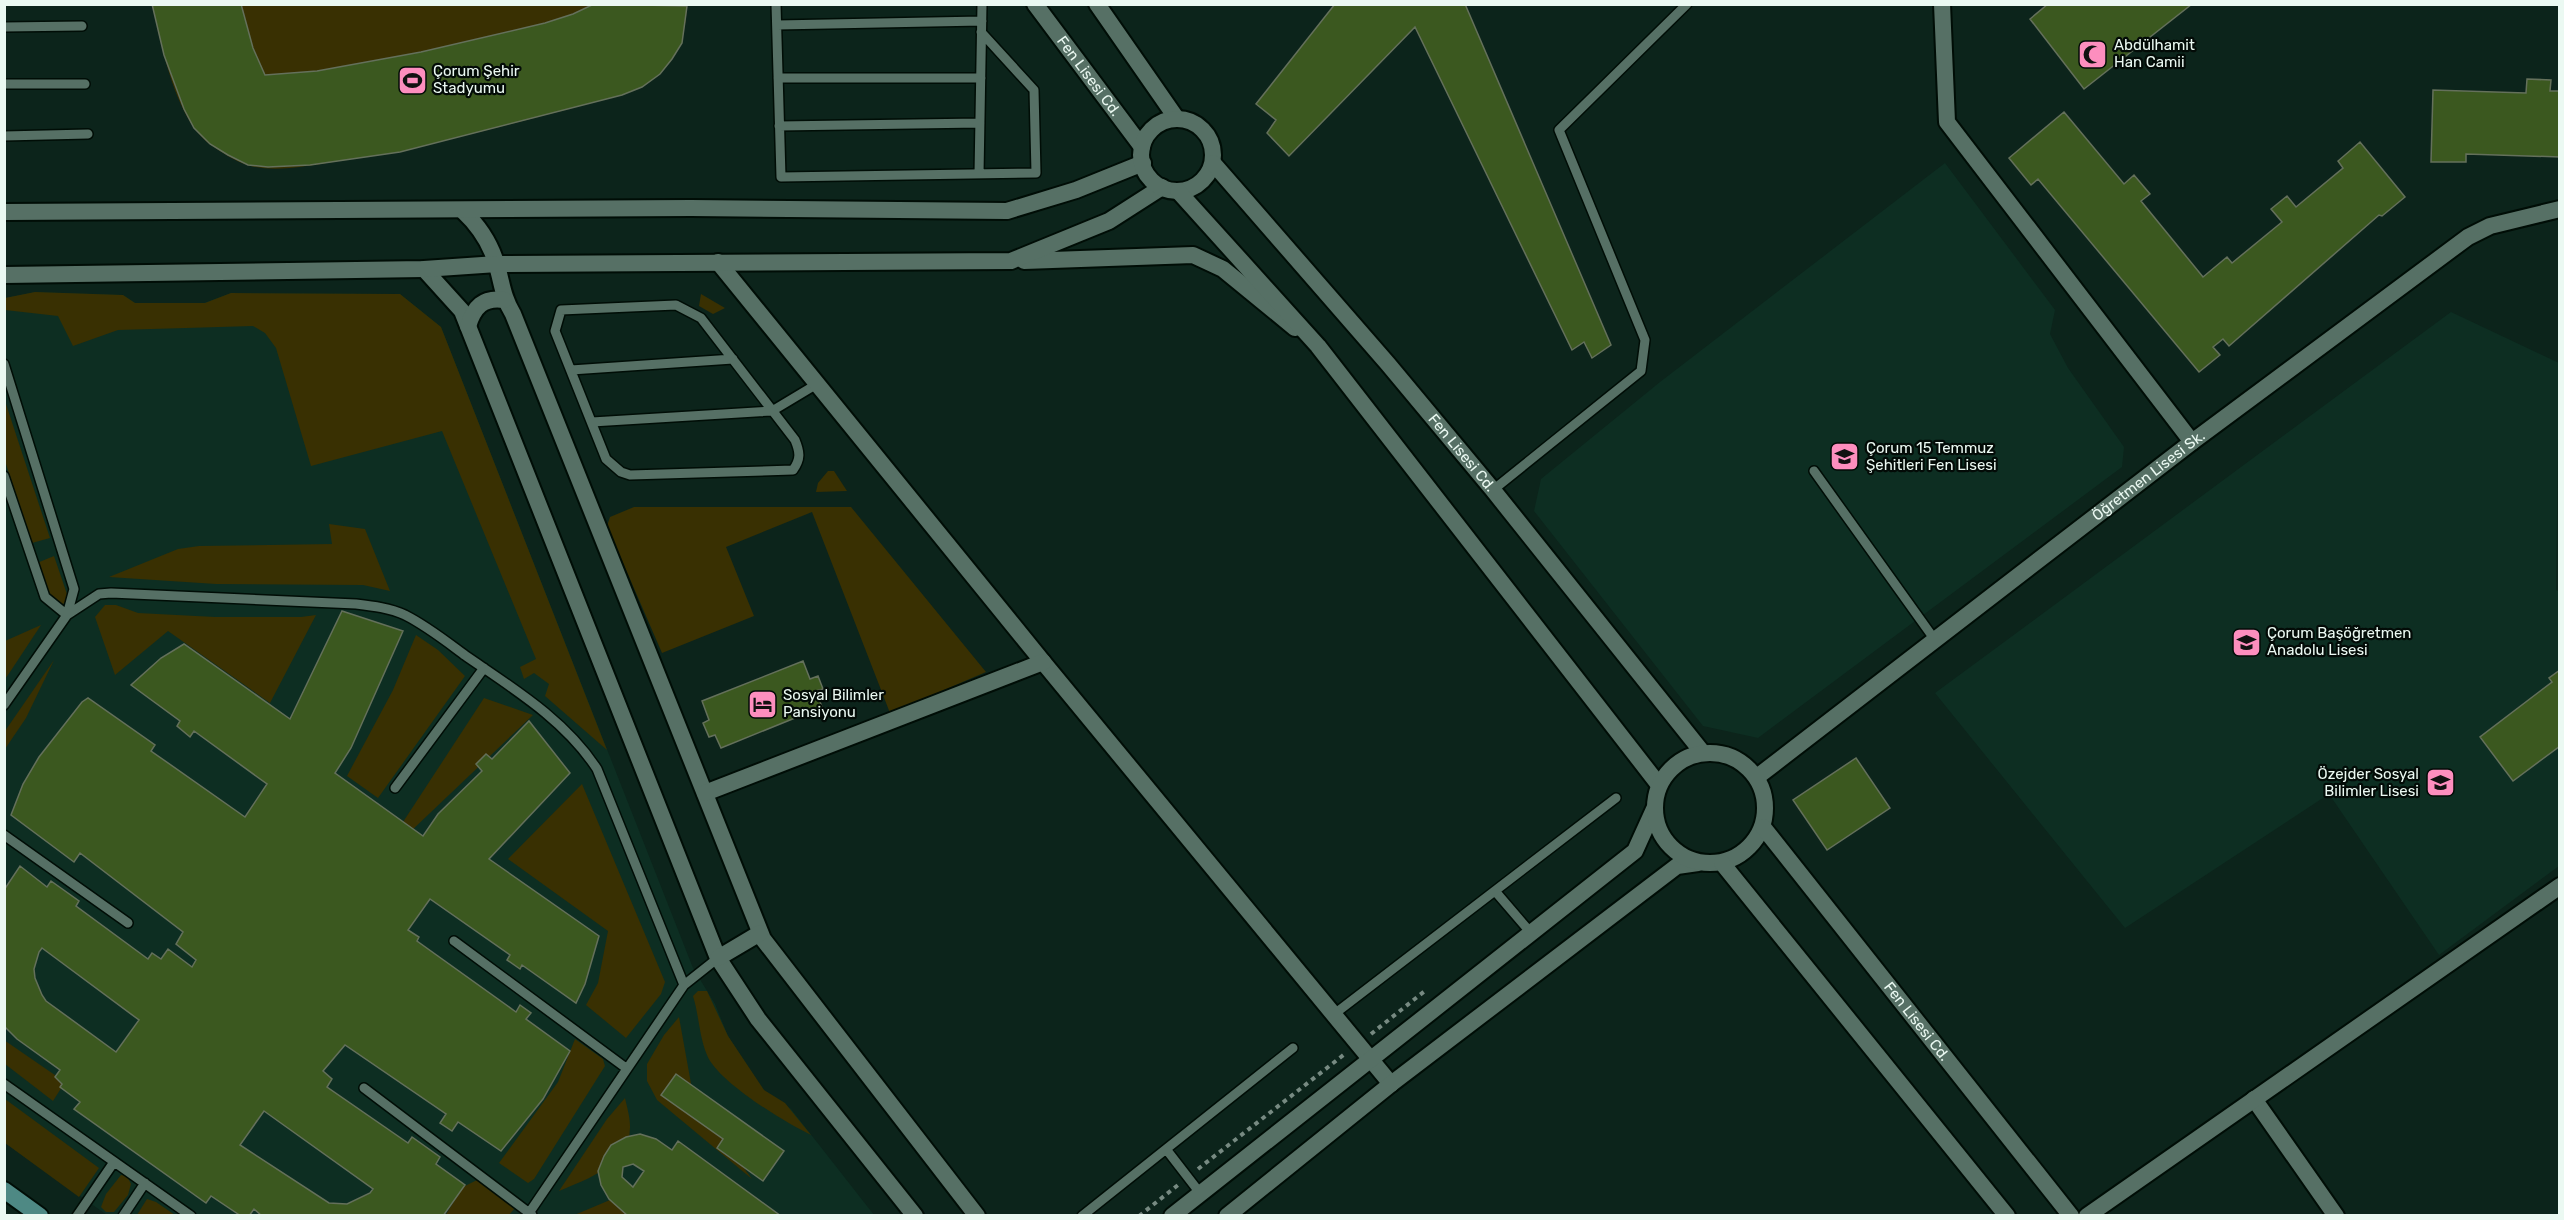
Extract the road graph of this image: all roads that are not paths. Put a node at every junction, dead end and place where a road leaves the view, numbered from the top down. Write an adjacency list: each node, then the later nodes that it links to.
1 (776, 4): 8 (lane)
2 (982, 4): 7 (lane)
3 (1035, 4): 21 (street, Fen Lisesi Cd.)
4 (1097, 4): 16 (street)
5 (1687, 4): 45 (lane)
6 (1942, 4): 42 (street)
7 (982, 21): 8 (lane); 11 (lane)
8 (777, 25): 12 (lane)
9 (82, 26): 10 (lane)
10 (4, 27)
11 (981, 32): 13 (lane); 23 (lane)
12 (778, 78): 13 (lane); 18 (lane)
13 (981, 78): 17 (lane)
14 (4, 84): 15 (lane)
15 (85, 84)
16 (1177, 119): 21 (street); 22 (street)
17 (980, 123): 18 (lane); 23 (lane)
18 (779, 126): 23 (lane)
19 (88, 134): 20 (lane)
20 (4, 136)
21 (1143, 155): 24 (street); 26 (street)
22 (1213, 163): 24 (street); 45 (street, Fen Lisesi Cd.)
23 (979, 174)
24 (1170, 189): 28 (street); 35 (street)
25 (2559, 209): 42 (street, Öğretmen Lisesi Sk.)
26 (463, 211): 27 (street); 30 (street)
27 (4, 212)
28 (1011, 261): 29 (street); 35 (street)
29 (718, 262): 30 (street); 39 (street)
30 (497, 264): 31 (street); 33 (street)
31 (424, 269): 32 (street); 34 (street)
32 (4, 276)
33 (504, 300): 34 (street); 55 (street)
34 (468, 326): 68 (street)
35 (1318, 346): 53 (street)
36 (732, 359): 38 (lane); 38 (lane); 40 (lane)
37 (4, 364): 46 (lane)
38 (571, 370): 41 (lane)
39 (817, 384): 40 (lane); 48 (street)
40 (772, 411): 41 (lane); 41 (lane)
41 (592, 422)
42 (2192, 442): 47 (street, Öğretmen Lisesi Sk.)
43 (1814, 471): 47 (lane)
44 (4, 476): 46 (lane)
45 (1493, 490): 51 (street, Fen Lisesi Cd.)
46 (67, 615): 49 (lane); 50 (lane)
47 (1935, 640): 52 (street, Öğretmen Lisesi Sk.)
48 (1043, 662): 55 (street); 70 (street)
49 (484, 668): 54 (lane); 69 (lane)
50 (4, 705)
51 (1703, 753): 52 (street); 53 (street)
52 (1757, 777): 58 (street)
53 (1659, 785): 57 (street)
54 (395, 788)
55 (705, 793): 65 (street)
56 (1616, 798): 63 (lane)
57 (1654, 809): 60 (street); 66 (street)
58 (1763, 827): 61 (street); 94 (street, Fen Lisesi Cd.)
59 (4, 835): 64 (lane)
60 (1698, 863): 61 (street); 75 (street)
61 (1722, 863): 93 (street)
62 (2559, 886): 77 (street)
63 (1495, 891): 66 (lane); 70 (lane)
64 (128, 923)
65 (760, 933): 68 (street); 89 (street)
66 (1531, 933): 72 (street)
67 (454, 941): 73 (lane)
68 (718, 958): 69 (lane); 88 (street)
69 (684, 985): 73 (lane)
70 (1333, 1015): 72 (street)
71 (1293, 1048): 78 (lane)
72 (1369, 1060): 75 (street); 82 (street)
73 (626, 1068): 83 (lane)
74 (4, 1084): 79 (lane)
75 (1391, 1084): 92 (street)
76 (364, 1088): 83 (lane)
77 (2254, 1099): 95 (street); 96 (street)
78 (1166, 1149): 82 (lane); 90 (lane)
79 (114, 1162): 80 (lane); 85 (lane)
80 (145, 1183): 86 (lane); 87 (lane)
81 (4, 1190): 84 (main road)
82 (1200, 1192): 91 (street)
83 (530, 1214)
84 (40, 1215)
85 (77, 1215)
86 (123, 1215)
87 (191, 1215)
88 (915, 1215)
89 (977, 1215)
90 (1082, 1215)
91 (1172, 1215)
92 (1227, 1215)
93 (2007, 1215)
94 (2071, 1215)
95 (2087, 1215)
96 (2336, 1215)

